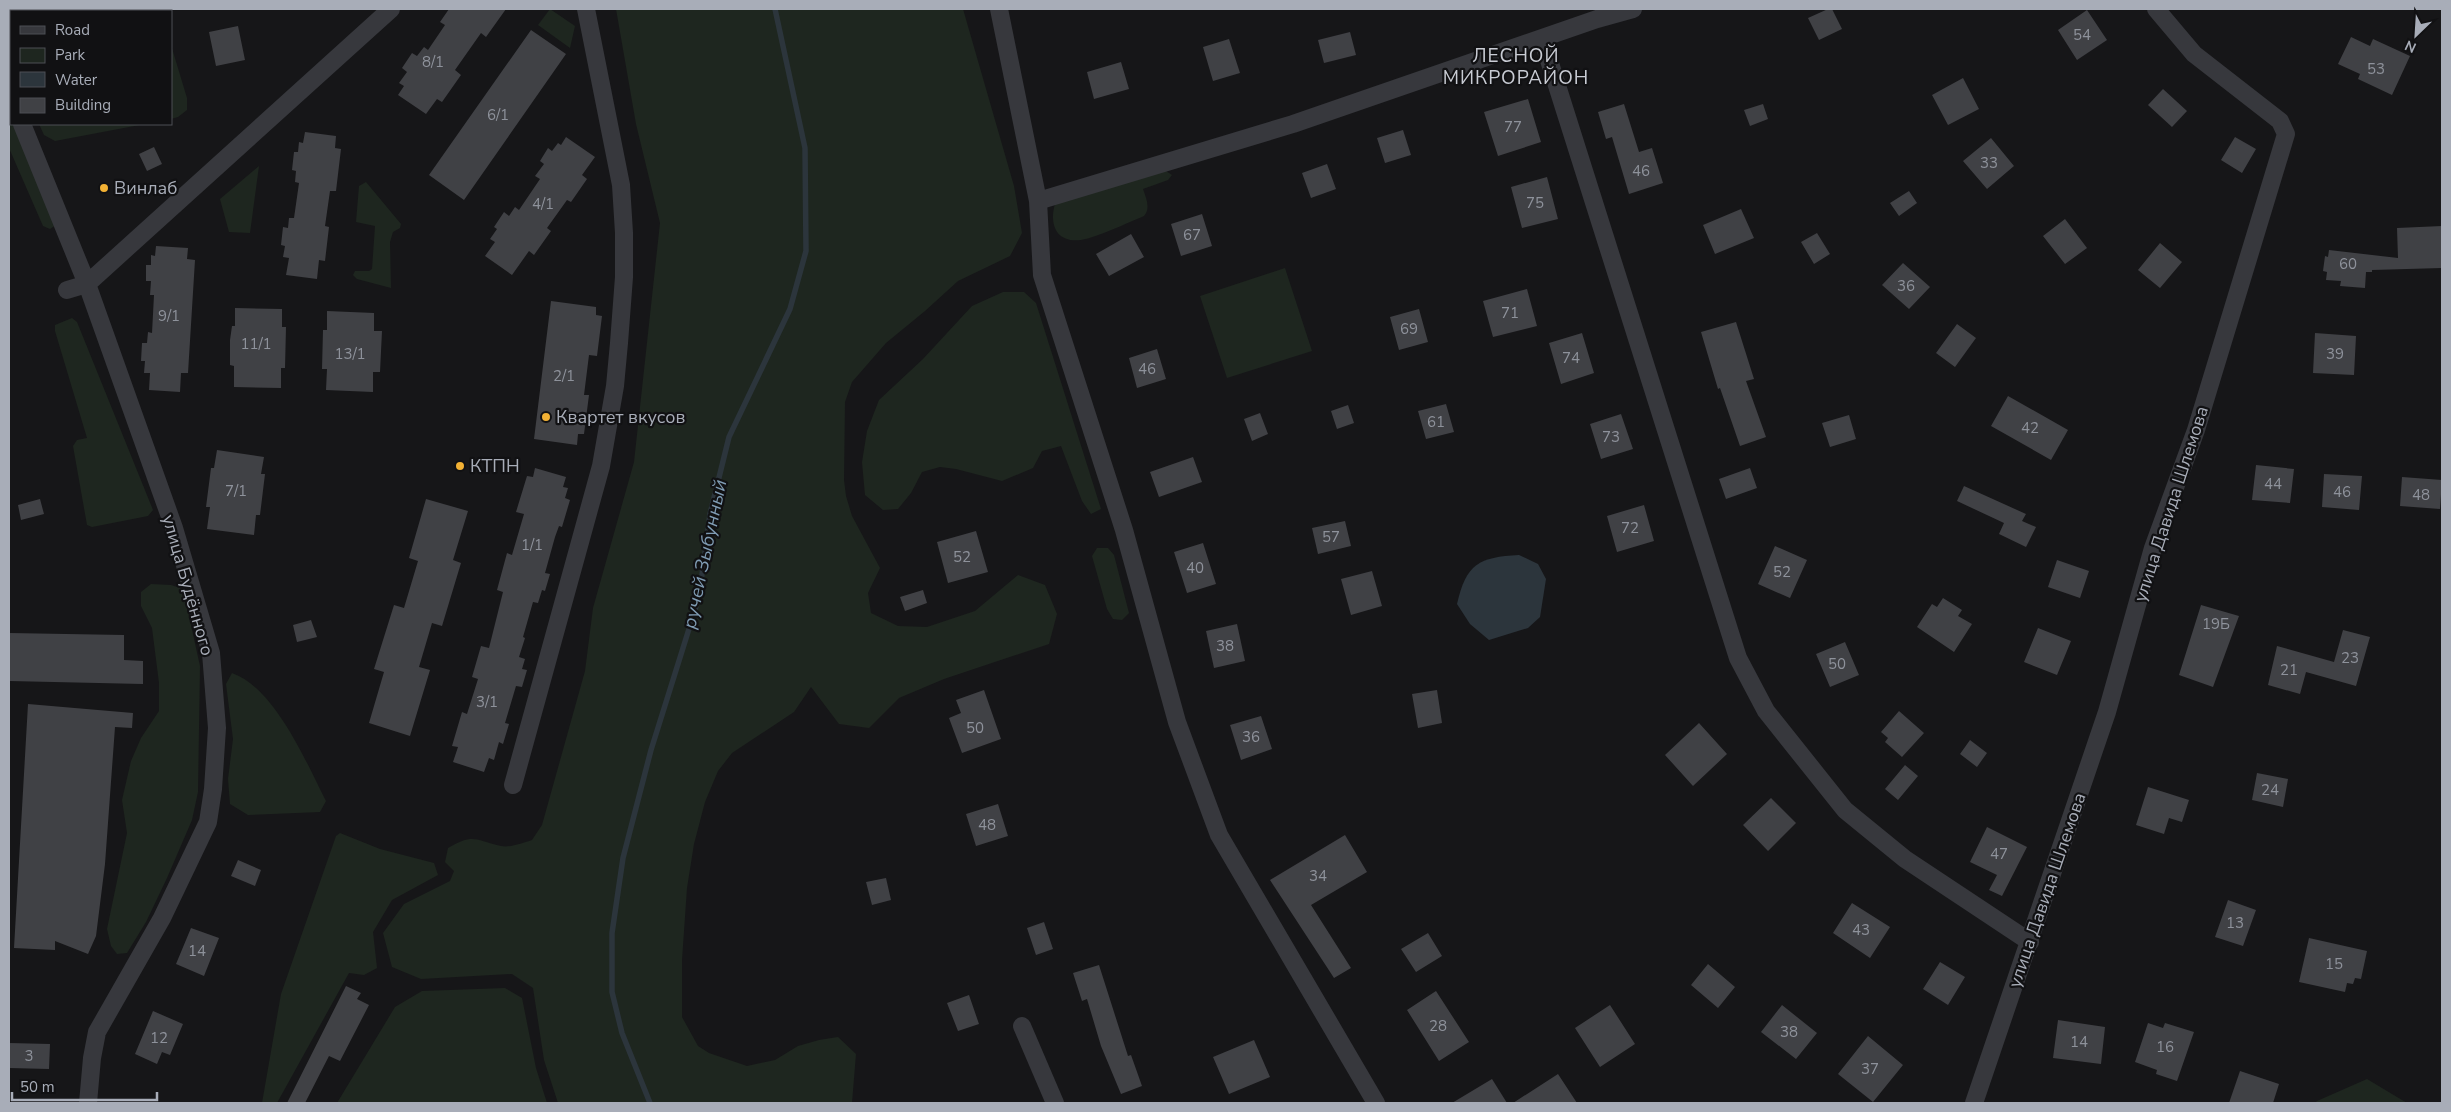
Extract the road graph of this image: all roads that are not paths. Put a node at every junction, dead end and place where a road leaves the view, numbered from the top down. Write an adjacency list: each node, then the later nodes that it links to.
1 (391, 9): 9 (street)
2 (586, 9): 11 (street)
3 (999, 9): 8 (street)
4 (1633, 9): 6 (street)
5 (2156, 9): 12 (street, улица Давида Шлемова)
6 (1542, 38): 8 (street); 12 (street)
7 (22, 125): 9 (street, улица Будённого)
8 (1038, 201): 16 (street)
9 (87, 284): 10 (street); 14 (street, улица Будённого)
10 (68, 290)
11 (513, 786)
12 (2030, 942): 17 (street, улица Давида Шлемова)
13 (1022, 1026): 15 (street)
14 (88, 1103)
15 (1055, 1103)
16 (1376, 1103)
17 (1974, 1103)

